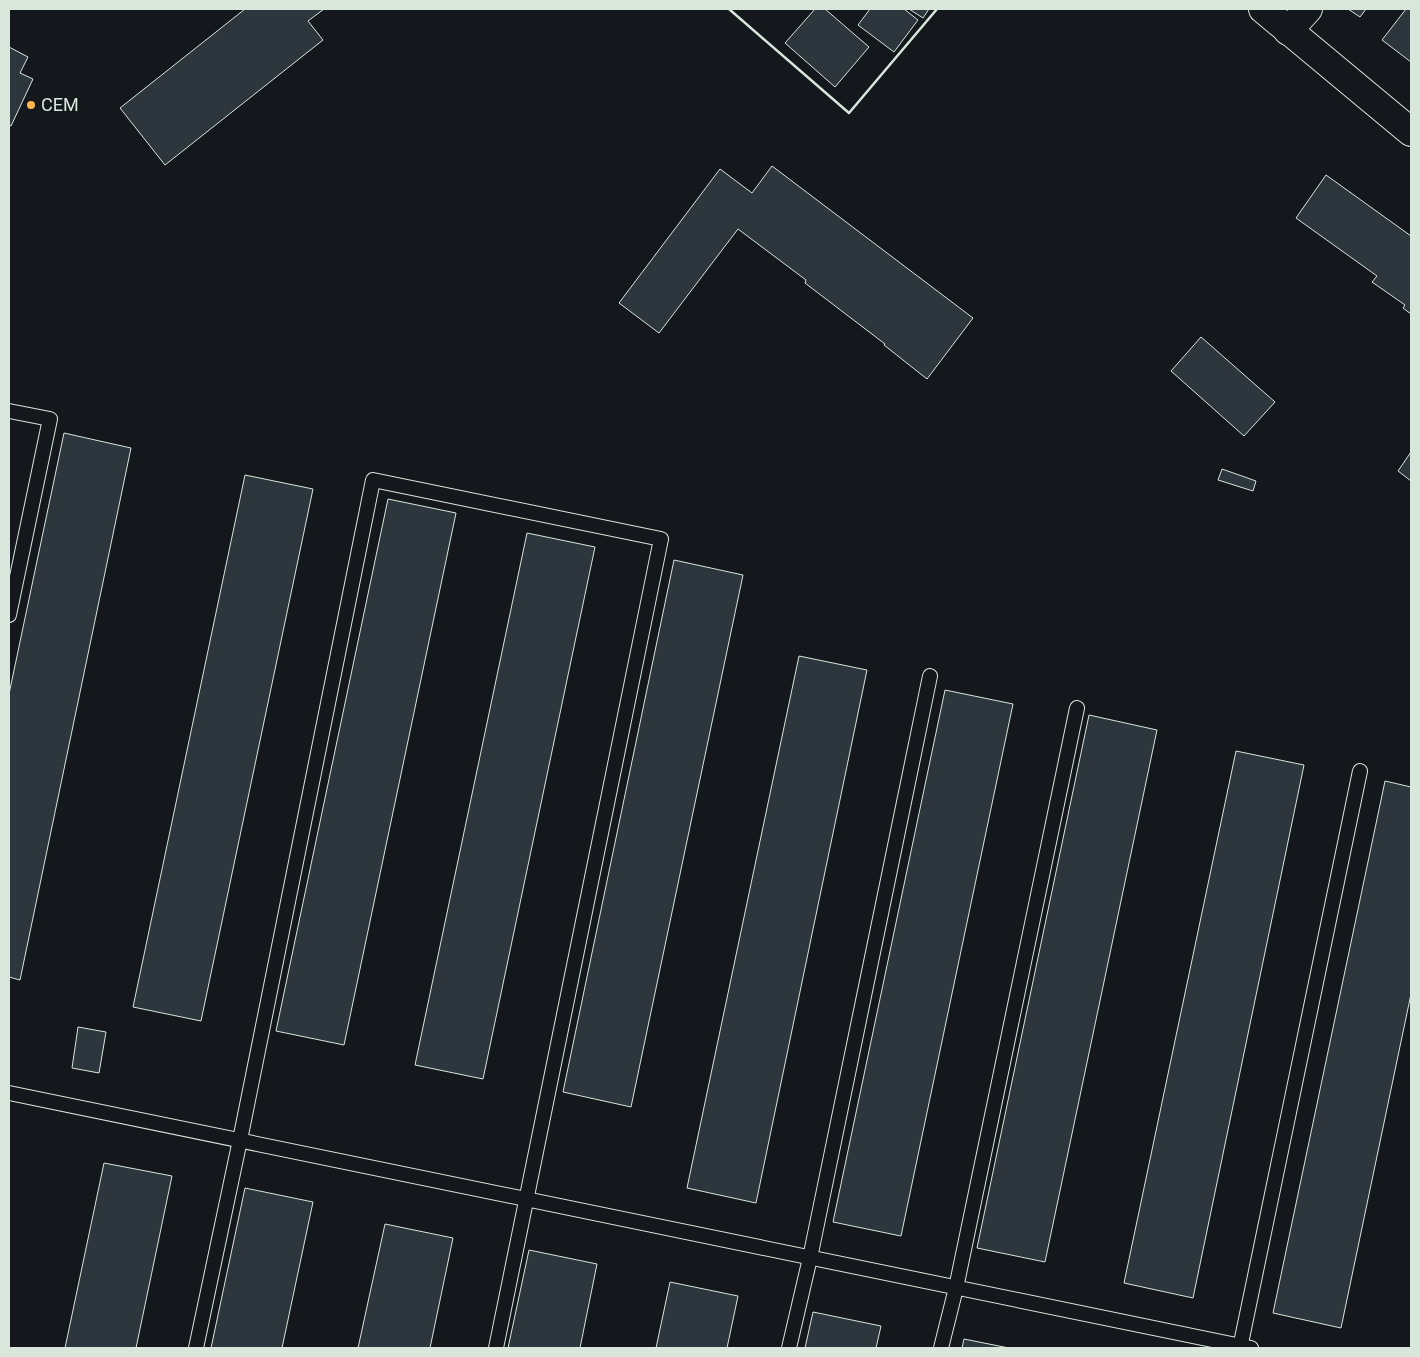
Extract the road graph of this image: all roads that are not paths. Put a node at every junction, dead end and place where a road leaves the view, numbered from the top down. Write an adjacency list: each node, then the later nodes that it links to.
1 (1263, 9): 3 (main road)
2 (1308, 9): 3 (main road)
3 (1288, 31): 4 (main road)
4 (1411, 132)
5 (9, 411): 6 (lane)
6 (9, 615)
7 (930, 676): 13 (lane)
8 (1077, 708): 14 (lane)
9 (1360, 771): 19 (lane)
10 (9, 1093): 11 (lane)
11 (240, 1140): 12 (lane); 12 (lane); 15 (lane)
12 (527, 1199): 13 (lane); 16 (lane)
13 (810, 1258): 14 (lane); 17 (lane)
14 (956, 1288): 18 (lane); 19 (lane)
15 (196, 1348)
16 (496, 1348)
17 (789, 1348)
18 (941, 1348)
19 (1244, 1348)

